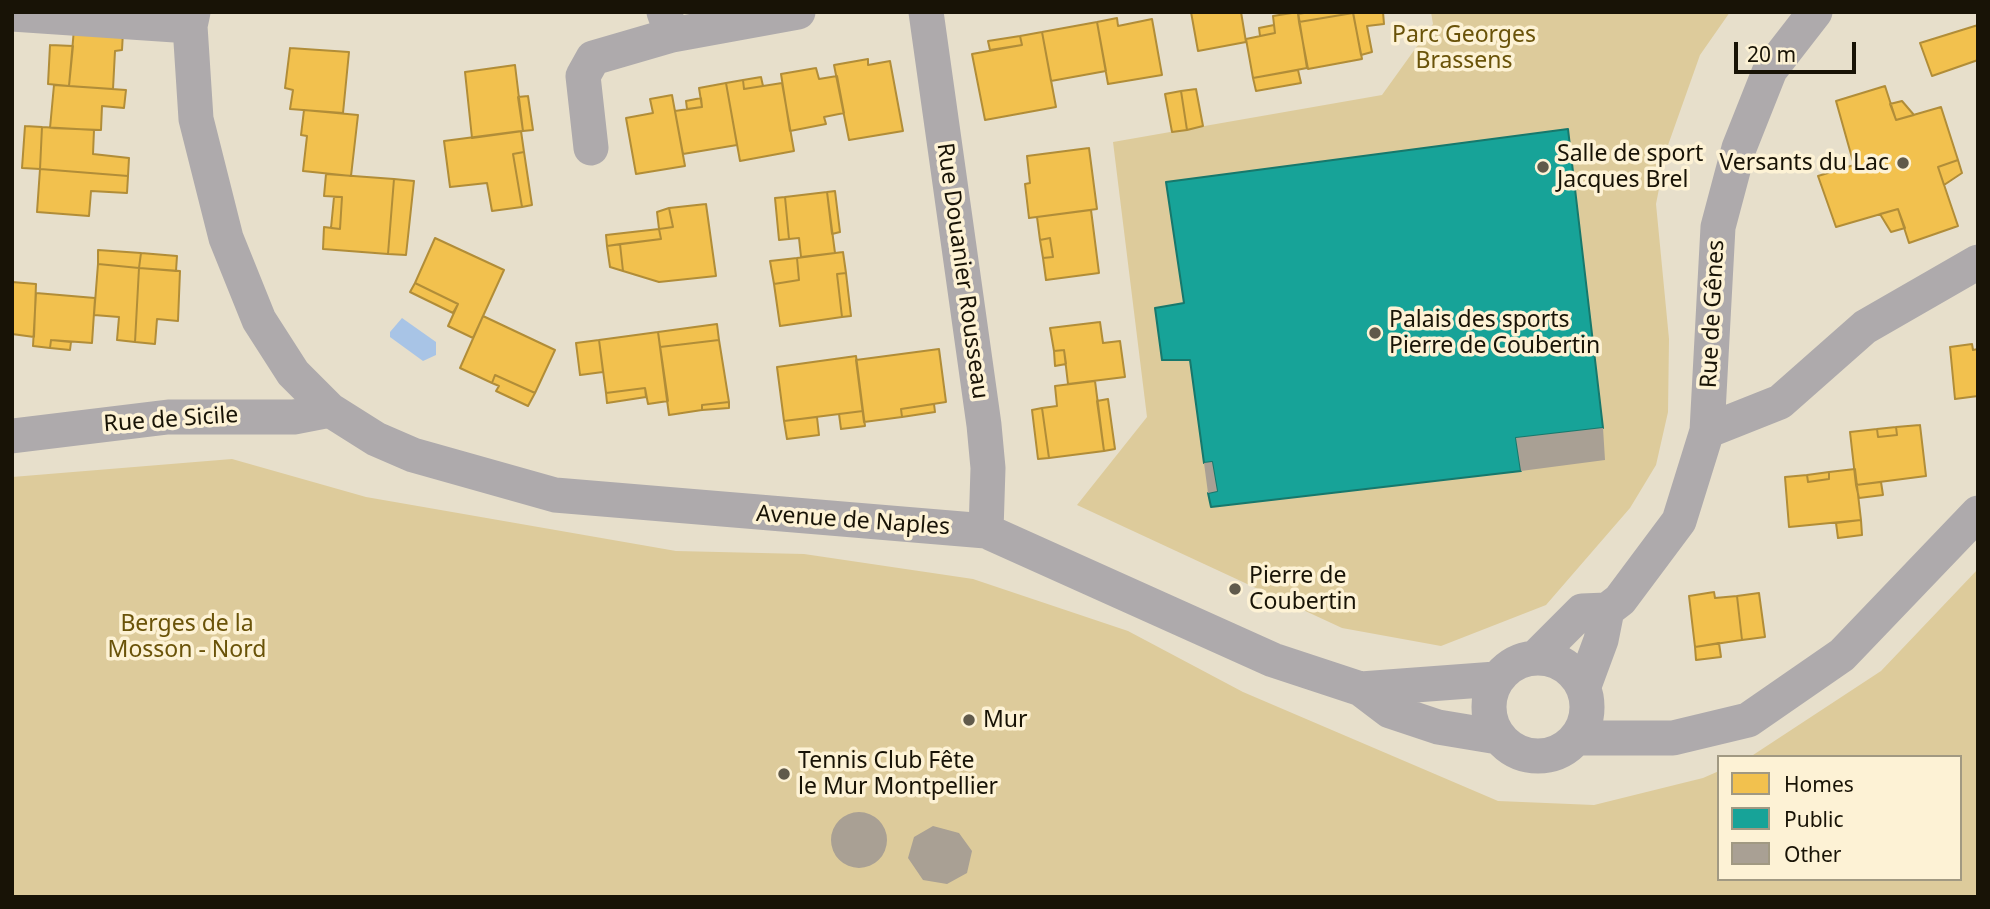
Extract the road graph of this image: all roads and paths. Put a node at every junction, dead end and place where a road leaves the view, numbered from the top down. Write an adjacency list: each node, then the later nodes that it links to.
1 (798, 12): 6 (street)
2 (926, 12): 13 (street, Rue Douanier Rousseau)
3 (1815, 12): 10 (street, Rue de Gênes)
4 (12, 14): 5 (street)
5 (191, 19): 9 (street, Avenue de Naples)
6 (668, 24): 7 (street)
7 (591, 148)
8 (1978, 262): 10 (street)
9 (330, 411): 11 (street, Rue de Sicile); 13 (street, Avenue de Naples)
10 (1707, 431): 14 (street, Rue de Gênes)
11 (12, 436)
12 (1978, 513): 20 (street)
13 (986, 531): 18 (street, Avenue de Naples)
14 (1607, 610): 15 (street); 17 (street)
15 (1537, 656): 16 (street); 17 (street)
16 (1496, 679): 18 (street, Avenue de Naples); 19 (street)
17 (1584, 686): 20 (street)
18 (1361, 689): 19 (street, Avenue de Naples)
19 (1499, 737): 20 (street)
20 (1577, 738)

